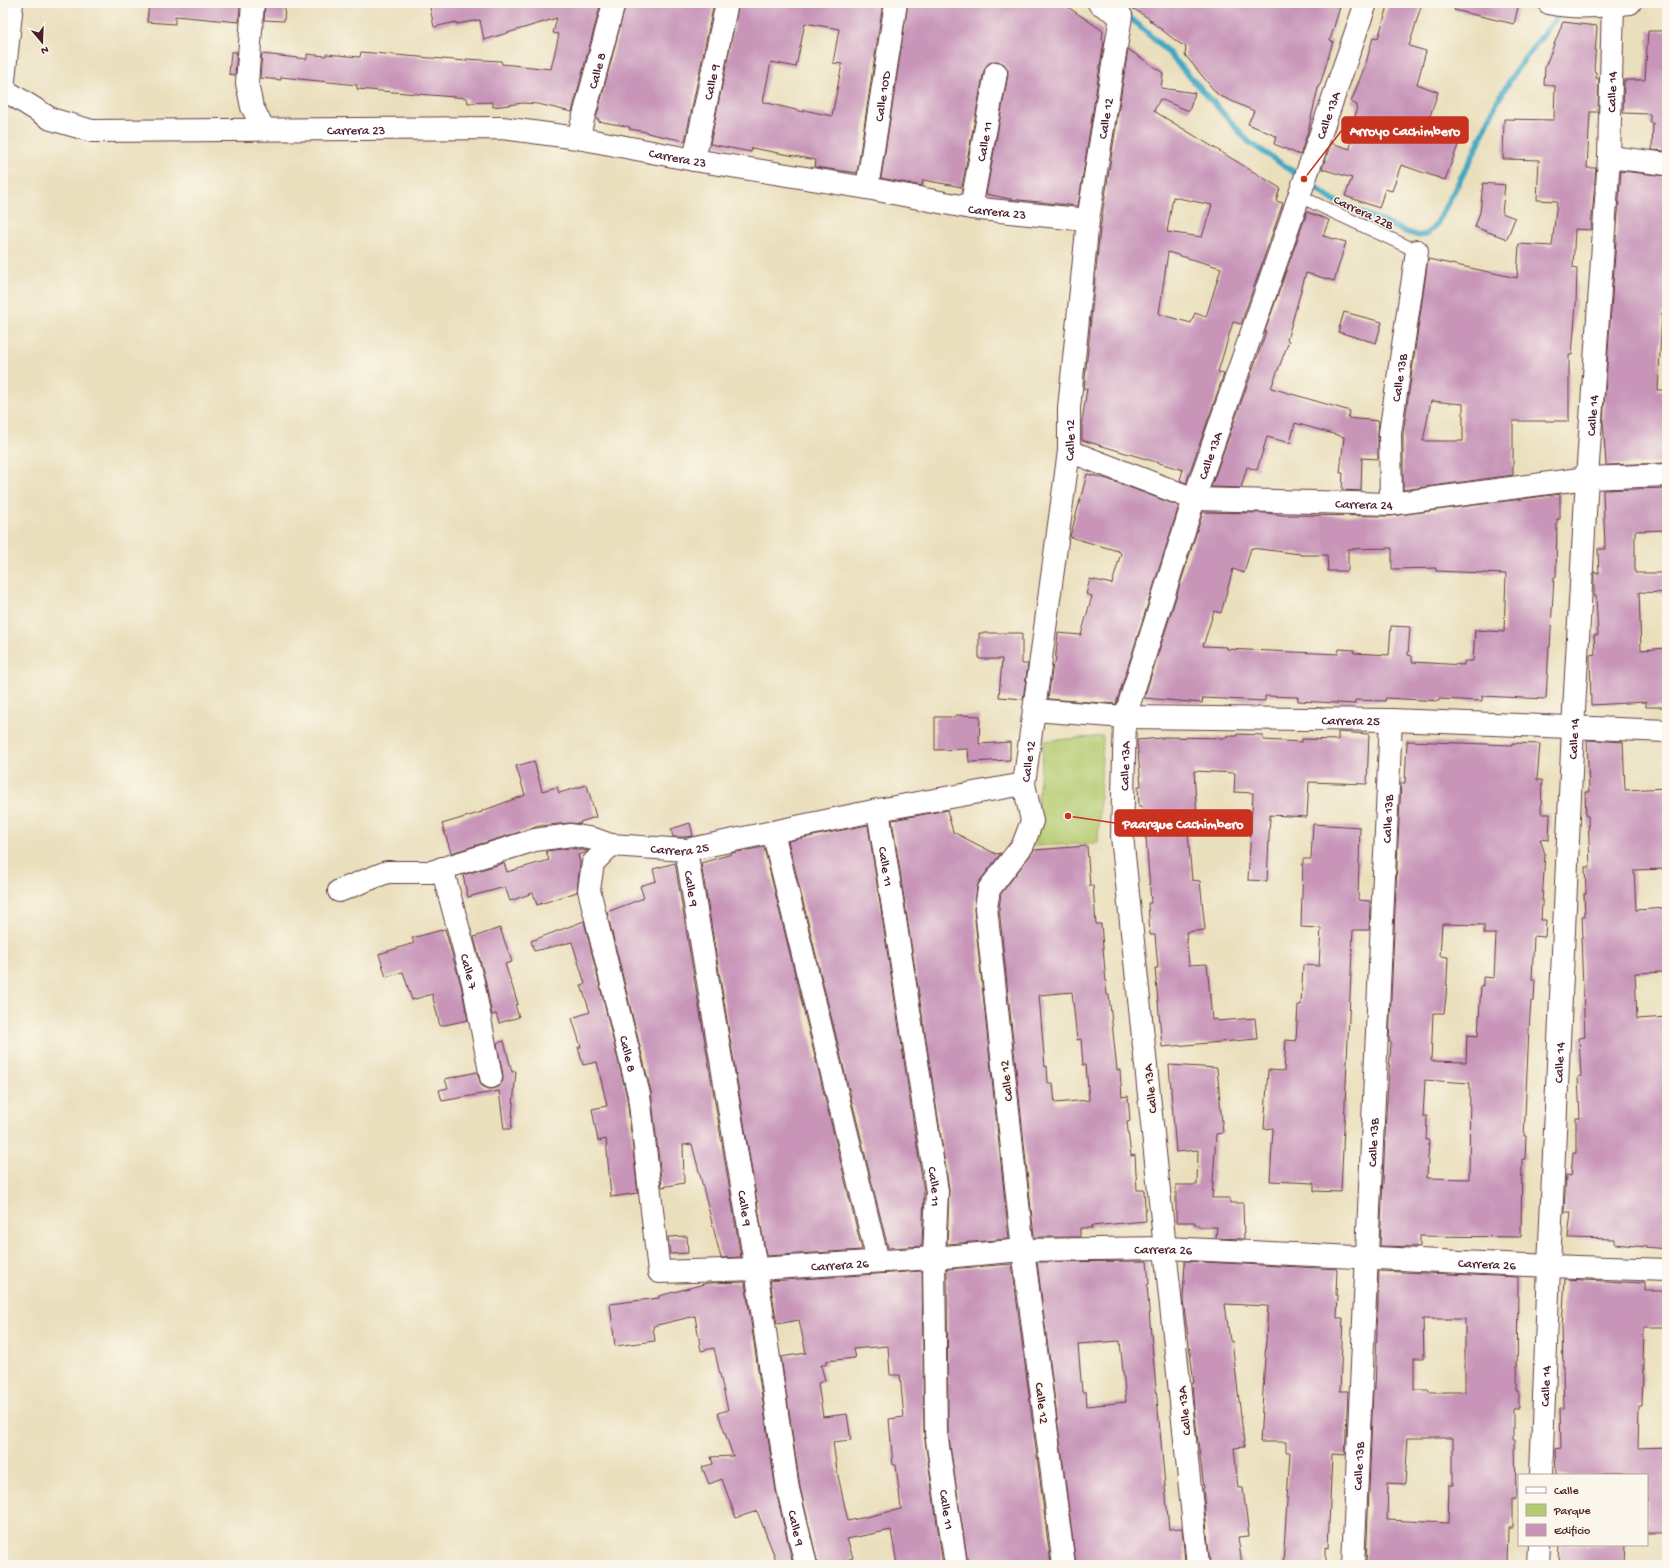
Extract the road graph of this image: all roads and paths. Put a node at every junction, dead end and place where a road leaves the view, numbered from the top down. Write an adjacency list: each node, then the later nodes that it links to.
1 (12, 3): 11 (street, Carrera 23)
2 (253, 3): 11 (street)
3 (614, 3): 12 (street, Calle 8)
4 (726, 3): 14 (street, Calle 9)
5 (896, 3): 16 (street, Calle 10D)
6 (1099, 3): 19 (street, Calle 12)
7 (1366, 3): 17 (street, Calle 13A)
8 (1549, 3): 9 (street)
9 (1619, 4): 13 (street, Calle 14)
10 (996, 73): 18 (street, Calle 11)
11 (264, 129): 12 (street, Carrera 23)
12 (578, 138): 14 (street, Carrera 23)
13 (1609, 157): 15 (street); 23 (street, Calle 14)
14 (694, 160): 16 (street, Carrera 23)
15 (1667, 164)
16 (867, 188): 18 (street, Carrera 23)
17 (1299, 196): 20 (lane, Carrera 22B); 24 (street, Calle 13A)
18 (971, 208): 19 (street, Carrera 23)
19 (1088, 220): 21 (street, Calle 12)
20 (1417, 251): 25 (street, Calle 13B)
21 (1069, 451): 24 (street, Carrera 24); 26 (street, Calle 12)
22 (1667, 475): 23 (street, Carrera 24)
23 (1587, 478): 25 (street, Carrera 24); 29 (street, Calle 14)
24 (1194, 499): 25 (street, Carrera 24); 27 (street, Calle 13A)
25 (1391, 504)
26 (1034, 710): 27 (street, Carrera 25); 31 (street, Calle 12)
27 (1124, 717): 28 (street, Carrera 25); 39 (street, Calle 13A)
28 (1391, 720): 29 (street, Carrera 25); 41 (street, Calle 13B)
29 (1573, 728): 30 (street, Carrera 25); 44 (street, Calle 14)
30 (1667, 731)
31 (1024, 784): 32 (street, Carrera 25); 40 (street, Calle 12)
32 (878, 810): 33 (street, Carrera 25); 42 (street, Calle 11)
33 (774, 832): 35 (street, Carrera 25); 43 (street)
34 (611, 845): 35 (street, Carrera 25); 36 (street, Carrera 25); 47 (street, Calle 8)
35 (686, 850): 45 (street, Calle 9)
36 (442, 868): 37 (street, Carrera 25); 38 (street, Calle 7)
37 (339, 891)
38 (491, 1077)
39 (1166, 1248): 40 (street, Carrera 26); 41 (street, Carrera 26); 53 (street, Calle 13A)
40 (1023, 1250): 42 (street, Carrera 26); 52 (street, Calle 12)
41 (1366, 1257): 44 (street, Carrera 26); 54 (street, Calle 13B)
42 (934, 1258): 43 (street, Carrera 26); 51 (street, Calle 11)
43 (878, 1262): 45 (street, Carrera 26)
44 (1549, 1266): 46 (street, Carrera 26); 48 (street, Calle 14)
45 (756, 1270): 47 (street, Carrera 26); 50 (street, Calle 9)
46 (1667, 1270)
47 (659, 1272)
48 (1542, 1474)
49 (1539, 1546): 55 (street)
50 (806, 1565)
51 (956, 1565)
52 (1064, 1565)
53 (1198, 1565)
54 (1353, 1565)
55 (1538, 1565)

